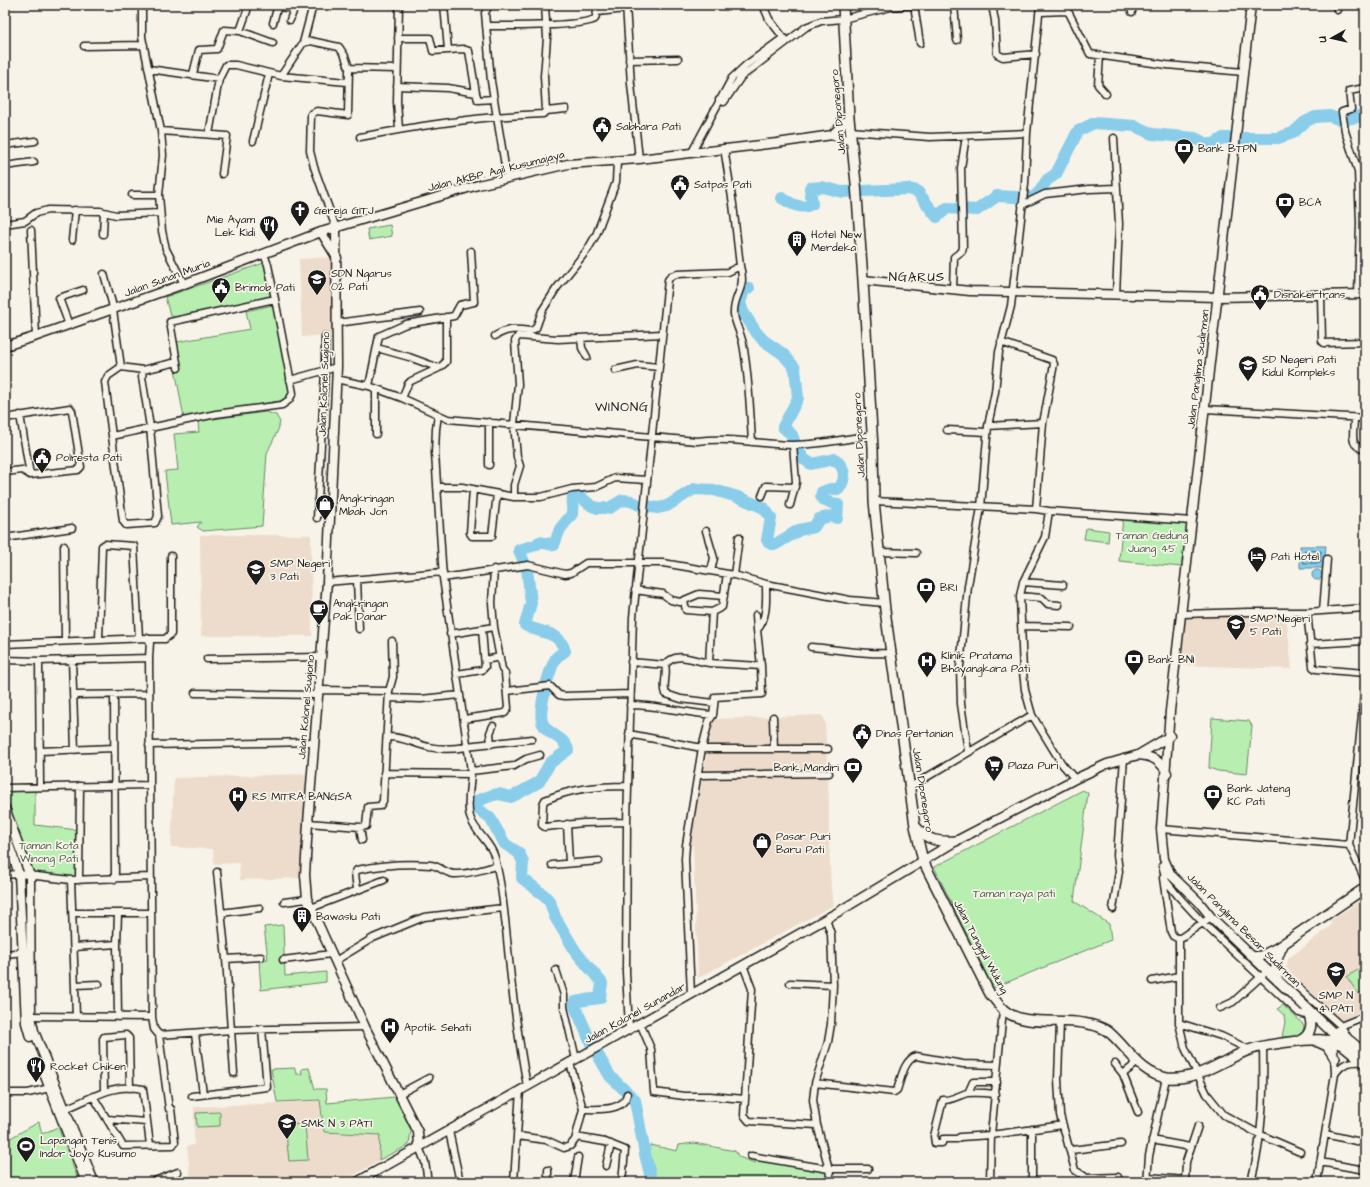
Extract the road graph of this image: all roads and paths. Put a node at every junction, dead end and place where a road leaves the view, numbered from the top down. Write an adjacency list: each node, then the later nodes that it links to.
1 (142, 5): 34 (street)
2 (247, 5): 27 (street)
3 (313, 5): 32 (street)
4 (399, 5): 28 (street)
5 (444, 5): 36 (street)
6 (489, 5): 26 (street)
7 (545, 5): 25 (street)
8 (763, 5): 29 (street)
9 (843, 5): 22 (main road, Jalan Diponegoro)
10 (910, 5): 22 (street)
11 (914, 5): 33 (street)
12 (954, 5): 30 (street)
13 (992, 5): 37 (street)
14 (1040, 5): 20 (street)
15 (1132, 5): 21 (street)
16 (1251, 5): 44 (main road, Jalan Panglima Sudirman)
17 (278, 6): 18 (street); 24 (street)
18 (294, 7): 23 (street)
19 (626, 7): 25 (street); 40 (street)
20 (1041, 12): 37 (street); 38 (street)
21 (1132, 12)
22 (843, 18): 29 (street); 58 (main road, Jalan Diponegoro)
23 (290, 20)
24 (273, 23)
25 (546, 25): 26 (street); 56 (street)
26 (486, 26): 54 (street)
27 (240, 31): 31 (street); 45 (street)
28 (398, 38): 36 (street); 43 (street)
29 (785, 40): 73 (street)
30 (957, 40)
31 (273, 43)
32 (303, 43): 41 (street); 47 (street)
33 (920, 43)
34 (144, 45): 35 (street); 42 (street)
35 (84, 46)
36 (448, 50): 52 (street)
37 (1036, 54): 62 (street)
38 (1100, 56): 44 (street); 53 (street)
39 (678, 59): 40 (street)
40 (629, 60): 74 (street)
41 (349, 68): 43 (street); 49 (street)
42 (149, 69): 45 (street); 61 (street)
43 (398, 69): 50 (street)
44 (1243, 72): 107 (main road, Jalan Panglima Sudirman)
45 (194, 74): 48 (street)
46 (269, 74): 47 (street); 48 (street); 69 (street)
47 (280, 76): 49 (street)
48 (219, 79): 63 (street)
49 (347, 82): 89 (street)
50 (397, 86): 52 (street); 59 (street)
51 (1365, 88): 80 (street)
52 (476, 93): 54 (street)
53 (1106, 94)
54 (494, 99): 57 (street)
55 (566, 109): 56 (street)
56 (546, 111): 57 (street)
57 (497, 115): 59 (street); 79 (street)
58 (848, 118): 60 (main road, Jalan Diponegoro); 64 (main road)
59 (399, 130): 66 (street)
60 (850, 130): 65 (street); 70 (main road, Jalan Diponegoro)
61 (161, 131): 63 (street); 83 (street)
62 (1027, 133): 65 (street); 84 (street)
63 (209, 134): 78 (street)
64 (832, 134): 70 (main road, Jalan AKBP. Agil Kusumajaya); 72 (main road, Jalan AKBP. Agil Kusumajaya)
65 (966, 136): 101 (street)
66 (360, 137)
67 (1114, 138): 81 (street)
68 (35, 141): 71 (street)
69 (253, 141)
70 (851, 141): 99 (main road, Jalan Diponegoro)
71 (5, 145)
72 (724, 148): 73 (main road, Jalan AKBP. Agil Kusumajaya); 97 (street)
73 (692, 152): 74 (main road, Jalan AKBP. Agil Kusumajaya)
74 (639, 159): 75 (main road, Jalan AKBP. Agil Kusumajaya)
75 (617, 161): 79 (main road, Jalan AKBP. Agil Kusumajaya); 116 (street)
76 (34, 162): 77 (street)
77 (5, 166)
78 (222, 174)
79 (507, 178): 89 (main road, Jalan AKBP. Agil Kusumajaya)
80 (1362, 183): 104 (street)
81 (1117, 188): 84 (street); 105 (street)
82 (132, 195): 83 (street)
83 (159, 195): 87 (street)
84 (1022, 202): 103 (street)
85 (75, 210): 86 (street); 88 (street); 93 (street)
86 (104, 212): 87 (street); 92 (street)
87 (159, 213): 100 (street)
88 (5, 224)
89 (336, 228): 91 (main road, Jalan Sunan Muria); 96 (main road, Jalan Kolonel Sugiono)
90 (31, 230): 115 (street)
91 (321, 232): 95 (main road, Jalan Sunan Muria); 96 (main road)
92 (103, 234)
93 (72, 240)
94 (471, 251): 111 (street)
95 (264, 254): 100 (main road, Jalan Sunan Muria); 108 (street)
96 (338, 259): 112 (main road, Jalan Kolonel Sugiono)
97 (740, 266): 114 (street); 152 (street)
98 (104, 274): 109 (street)
99 (863, 280): 101 (main road); 149 (main road, Jalan Diponegoro)
100 (184, 284): 109 (main road, Jalan Sunan Muria)
101 (953, 289): 103 (main road)
102 (83, 290): 113 (street)
103 (1013, 292): 105 (main road); 119 (street)
104 (1361, 294): 106 (main road)
105 (1116, 295): 107 (main road)
106 (1321, 295): 107 (main road); 120 (street)
107 (1218, 297): 136 (main road, Jalan Panglima Sudirman)
108 (275, 300): 128 (street); 132 (street)
109 (112, 310): 113 (main road, Jalan Sunan Muria); 124 (street)
110 (420, 312): 112 (street)
111 (446, 317): 122 (street); 127 (street)
112 (337, 323): 125 (main road, Jalan Kolonel Sugiono)
113 (68, 325): 115 (main road, Jalan Sunan Muria)
114 (662, 334): 118 (street); 126 (street)
115 (36, 336): 121 (main road, Jalan Sunan Muria)
116 (495, 336)
117 (325, 337): 129 (street)
118 (581, 338): 123 (street); 144 (street)
119 (1001, 342): 143 (street); 146 (street)
120 (1365, 342)
121 (5, 346)
122 (377, 348): 127 (street); 133 (street)
123 (587, 357)
124 (120, 367): 128 (street); 150 (street)
125 (337, 367): 129 (street); 131 (main road, Jalan Kolonel Sugiono)
126 (659, 367): 130 (street); 151 (street)
127 (439, 368): 135 (street)
128 (144, 370): 145 (street)
129 (325, 370): 132 (street); 170 (street)
130 (615, 370)
131 (336, 379): 133 (street); 188 (main road, Jalan Kolonel Sugiono)
132 (290, 380): 145 (street)
133 (369, 386): 134 (street)
134 (376, 389): 135 (street); 148 (street)
135 (402, 398): 138 (street)
136 (1205, 409): 141 (street); 171 (main road, Jalan Panglima Sudirman)
137 (20, 415): 139 (street); 157 (street); 157 (street)
138 (438, 415): 142 (street); 159 (street)
139 (5, 418)
140 (1365, 418): 141 (street)
141 (1354, 419): 154 (street)
142 (489, 422): 144 (street); 155 (street)
143 (1043, 423): 146 (street); 168 (street)
144 (514, 424): 151 (street); 164 (street)
145 (150, 427): 150 (street); 150 (street)
146 (987, 428): 147 (street); 167 (street)
147 (947, 430)
148 (376, 434)
149 (872, 435): 153 (street); 165 (main road, Jalan Diponegoro)
150 (112, 436)
151 (650, 436): 152 (street); 158 (street)
152 (752, 442): 153 (street)
153 (793, 444): 160 (street)
154 (1365, 450)
155 (489, 465)
156 (5, 472): 157 (street)
157 (30, 475)
158 (647, 480): 164 (street); 181 (street)
159 (437, 487): 161 (street); 185 (street)
160 (795, 487): 163 (street); 166 (street)
161 (473, 488): 162 (street); 162 (street)
162 (497, 494): 164 (street)
163 (762, 496)
164 (514, 497)
165 (874, 501): 167 (street); 177 (main road, Jalan Diponegoro)
166 (790, 505)
167 (980, 507): 168 (street); 268 (street)
168 (1036, 509): 169 (street)
169 (1049, 511): 171 (street); 189 (street)
170 (317, 518)
171 (1192, 521): 202 (main road, Jalan Panglima Sudirman)
172 (72, 528): 175 (street)
173 (706, 531): 183 (street)
174 (739, 537): 186 (street)
175 (5, 538)
176 (64, 546): 214 (street)
177 (879, 552): 178 (street); 196 (main road, Jalan Diponegoro)
178 (916, 552)
179 (171, 556): 213 (street)
180 (1327, 559): 199 (street)
181 (639, 562): 182 (street); 183 (street); 192 (street)
182 (494, 569): 185 (street); 205 (street)
183 (711, 571): 184 (street)
184 (727, 574): 186 (street); 193 (street)
185 (443, 575): 187 (street); 210 (street)
186 (734, 575): 190 (street)
187 (357, 580): 188 (street); 207 (street)
188 (327, 582): 221 (main road, Jalan Kolonel Sugiono)
189 (1023, 582): 191 (street); 194 (street)
190 (766, 584): 196 (street); 209 (street)
191 (1063, 585)
192 (636, 590): 195 (street); 229 (street)
193 (724, 596): 195 (street); 200 (street)
194 (1020, 596): 197 (street); 204 (street)
195 (684, 601): 200 (street)
196 (885, 603): 220 (main road, Jalan Diponegoro)
197 (1059, 605)
198 (1365, 608): 199 (street)
199 (1323, 611): 201 (street)
200 (712, 612): 230 (street)
201 (1306, 612): 202 (street); 218 (street)
202 (1182, 614): 254 (main road, Jalan Panglima Sudirman)
203 (756, 615): 209 (street)
204 (1021, 626): 206 (street); 249 (street)
205 (494, 627): 208 (street); 222 (street)
206 (1071, 627)
207 (359, 629)
208 (482, 629): 210 (street); 227 (street)
209 (757, 630): 232 (street)
210 (450, 634): 234 (street)
211 (139, 638): 212 (street); 212 (street); 213 (street)
212 (99, 639): 214 (street)
213 (150, 639): 223 (street)
214 (65, 641): 217 (street)
215 (392, 641): 236 (street)
216 (1365, 641): 218 (street)
217 (5, 644)
218 (1310, 644): 233 (street)
219 (811, 647): 220 (street)
220 (892, 654): 283 (main road, Jalan Diponegoro)
221 (320, 657): 224 (street); 238 (main road, Jalan Kolonel Sugiono)
222 (500, 657): 227 (street); 237 (street)
223 (149, 658): 226 (street); 240 (street)
224 (207, 659)
225 (5, 660): 228 (street)
226 (72, 660): 228 (street); 242 (street)
227 (485, 660): 234 (street)
228 (40, 661): 267 (street)
229 (631, 662): 231 (street); 241 (street)
230 (709, 663): 231 (street); 232 (street)
231 (665, 665): 246 (street)
232 (762, 666): 246 (street)
233 (1365, 673)
234 (457, 674): 244 (street)
235 (1365, 685): 257 (street)
236 (389, 691): 238 (street); 245 (street)
237 (507, 691): 241 (street); 251 (street)
238 (317, 692): 239 (street); 258 (main road, Jalan Kolonel Sugiono)
239 (195, 693)
240 (149, 694): 243 (street); 260 (street)
241 (630, 694): 247 (street)
242 (73, 695): 243 (street); 266 (street)
243 (114, 695): 262 (street)
244 (460, 695): 245 (street); 251 (street)
245 (389, 698): 255 (street)
246 (714, 703): 248 (street)
247 (630, 705): 248 (street); 253 (street)
248 (713, 715): 263 (street)
249 (1032, 715): 268 (street); 277 (street)
250 (773, 717): 264 (street)
251 (464, 719): 261 (street)
252 (493, 726): 259 (street)
253 (629, 734): 263 (street); 281 (street)
254 (1170, 736): 269 (main road, Jalan Kolonel Sunandar); 275 (main road, Jalan Panglima Besar Sudirman)
255 (387, 737): 261 (street); 272 (street)
256 (532, 739): 259 (street)
257 (1362, 740): 295 (street)
258 (314, 742): 260 (street); 286 (main road, Jalan Kolonel Sugiono)
259 (491, 744): 261 (street)
260 (149, 745): 279 (street)
261 (466, 747): 273 (street)
262 (114, 748): 266 (street); 278 (street)
263 (704, 748): 264 (street); 348 (street)
264 (774, 749): 265 (street)
265 (828, 749)
266 (75, 750): 267 (street)
267 (40, 751): 282 (street)
268 (968, 751): 283 (street)
269 (1138, 754): 271 (main road, Jalan Kolonel Sunandar); 275 (main road)
270 (540, 755): 273 (street)
271 (1124, 758): 277 (main road, Jalan Kolonel Sunandar); 320 (street)
272 (384, 773): 273 (street); 290 (street)
273 (471, 773): 300 (street)
274 (829, 773): 276 (street)
275 (1167, 773): 291 (main road, Jalan Panglima Besar Sudirman)
276 (700, 775)
277 (1075, 779): 294 (main road, Jalan Kolonel Sunandar)
278 (115, 785): 279 (street); 280 (street); 307 (street)
279 (149, 785): 306 (street)
280 (80, 786): 282 (street); 309 (street)
281 (628, 786): 287 (street); 288 (street)
282 (40, 787): 284 (street)
283 (910, 787): 289 (main road, Jalan Diponegoro)
284 (5, 788)
285 (5, 808): 305 (main road)
286 (308, 822): 290 (street); 314 (main road, Jalan Kolonel Sugiono)
287 (627, 822): 288 (street); 362 (street)
288 (567, 824): 298 (street)
289 (915, 826): 294 (main road); 297 (main road, Jalan Diponegoro)
290 (360, 827): 293 (street)
291 (1161, 829): 295 (street); 301 (main road); 319 (main road, Jalan Panglima Besar Sudirman)
292 (5, 833): 303 (main road)
293 (362, 840)
294 (956, 841): 297 (main road, Jalan Kolonel Sunandar)
295 (1349, 845): 311 (street)
296 (598, 861): 298 (street)
297 (923, 861): 326 (main road, Jalan Kolonel Sunandar); 350 (main road, Jalan Tunggul Wulung)
298 (569, 863): 299 (street)
299 (552, 865)
300 (496, 866): 313 (street); 318 (street)
301 (1162, 866): 319 (main road); 327 (street); 328 (street)
302 (217, 872): 323 (street)
303 (19, 874): 304 (street); 305 (street); 332 (main road)
304 (5, 876)
305 (30, 876): 308 (street); 332 (main road)
306 (150, 876): 307 (street); 324 (street)
307 (115, 879): 309 (street)
308 (71, 880): 309 (street); 321 (street)
309 (79, 880)
310 (384, 880): 313 (street)
311 (1365, 880)
312 (1365, 888): 329 (main road)
313 (356, 890): 317 (street)
314 (308, 899): 315 (street); 317 (main road, Jalan Kolonel Sugiono)
315 (284, 902)
316 (260, 908): 323 (street)
317 (311, 908): 336 (main road, Jalan Kolonel Sugiono)
318 (503, 908): 336 (street); 388 (street)
319 (1203, 908): 325 (main road, Jalan Panglima Besar Sudirman)
320 (1113, 909)
321 (73, 913): 322 (street); 331 (street)
322 (118, 913): 324 (street); 330 (street)
323 (221, 913): 337 (street)
324 (151, 914): 355 (street)
325 (1211, 917): 327 (street); 335 (main road, Jalan Panglima Besar Sudirman)
326 (826, 919): 339 (main road, Jalan Kolonel Sunandar); 347 (street)
327 (1203, 923): 328 (street); 341 (street)
328 (1179, 939): 342 (street)
329 (1285, 942): 335 (main road); 341 (main road)
330 (117, 944): 331 (street); 354 (street)
331 (75, 947): 346 (street)
332 (28, 952): 333 (street); 351 (main road)
333 (5, 954)
334 (261, 957): 337 (street)
335 (1253, 957): 341 (main road, Jalan Panglima Besar Sudirman)
336 (333, 958): 338 (street); 361 (main road, Jalan Kolonel Sugiono)
337 (226, 959): 364 (street)
338 (283, 960)
339 (743, 965): 348 (main road, Jalan Kolonel Sunandar); 398 (street)
340 (556, 970): 374 (street)
341 (1268, 973): 349 (street); 356 (main road, Jalan Panglima Besar Sudirman); 356 (street); 360 (street)
342 (1179, 976): 343 (street); 359 (street)
343 (1152, 981)
344 (99, 984): 346 (street)
345 (790, 984): 347 (street)
346 (76, 985): 352 (street)
347 (833, 985): 385 (street)
348 (691, 994): 358 (main road, Jalan Kolonel Sunandar)
349 (1220, 1008)
350 (1003, 1010): 357 (main road, Jalan Tunggul Wulung); 377 (street)
351 (28, 1016): 352 (street); 386 (main road); 400 (main road)
352 (76, 1016): 354 (street)
353 (1365, 1016): 360 (street)
354 (118, 1017): 355 (street)
355 (152, 1017): 366 (street)
356 (1314, 1018): 367 (main road, Jalan Panglima Besar Sudirman); 368 (main road)
357 (1060, 1022): 375 (main road, Jalan Tunggul Wulung); 405 (street)
358 (640, 1023): 362 (main road, Jalan Kolonel Sunandar); 398 (street)
359 (1179, 1023): 371 (street); 380 (street)
360 (1341, 1026): 367 (street); 369 (street)
361 (365, 1027): 363 (street); 393 (main road, Jalan Kolonel Sugiono)
362 (629, 1028): 374 (main road, Jalan Kolonel Sunandar)
363 (262, 1029): 364 (street); 392 (street)
364 (232, 1030): 365 (street); 378 (street)
365 (195, 1034): 366 (street); 392 (street)
366 (159, 1035): 420 (street)
367 (1333, 1037): 368 (main road); 369 (main road); 372 (street)
368 (1301, 1042): 370 (main road); 372 (main road)
369 (1347, 1043): 373 (main road)
370 (1263, 1047): 371 (main road); 412 (street)
371 (1250, 1050): 380 (main road)
372 (1335, 1058): 381 (street)
373 (1364, 1060): 381 (street)
374 (573, 1061): 388 (main road, Jalan Kolonel Sunandar); 399 (street)
375 (1137, 1063): 379 (street); 383 (main road, Jalan Tunggul Wulung)
376 (1115, 1064): 379 (street)
377 (997, 1065): 384 (street); 385 (street)
378 (234, 1073)
379 (1122, 1074): 401 (street)
380 (1198, 1074): 383 (main road); 412 (street)
381 (1335, 1074): 410 (street)
382 (429, 1078): 393 (street)
383 (1166, 1078): 416 (street)
384 (997, 1082): 391 (street); 394 (street)
385 (815, 1083): 404 (street)
386 (50, 1088): 390 (street); 400 (main road)
387 (130, 1088): 389 (street); 389 (street); 403 (street)
388 (524, 1088): 408 (main road, Jalan Kolonel Sunandar); 413 (street)
389 (104, 1090): 395 (street)
390 (5, 1093)
391 (968, 1093): 394 (street); 411 (street)
392 (203, 1094): 396 (street)
393 (399, 1094): 409 (main road, Jalan Kolonel Sugiono)
394 (996, 1094): 411 (street)
395 (93, 1096): 400 (street); 402 (street)
396 (192, 1096)
397 (626, 1098): 399 (street)
398 (745, 1099): 404 (street)
399 (583, 1109): 414 (street)
400 (62, 1110): 439 (main road); 440 (main road)
401 (1138, 1112)
402 (107, 1119): 403 (street); 420 (street)
403 (146, 1122): 420 (street)
404 (817, 1125): 429 (street)
405 (1063, 1125): 407 (street); 423 (street)
406 (1198, 1126): 422 (street)
407 (1032, 1129): 411 (street); 451 (street)
408 (449, 1131): 415 (main road, Jalan Kolonel Sunandar); 444 (street)
409 (418, 1132): 415 (main road); 421 (main road, Jalan Kolonel Sugiono)
410 (1324, 1134): 419 (street); 427 (street)
411 (991, 1135): 450 (street)
412 (1261, 1135): 424 (street); 452 (street)
413 (518, 1136): 414 (street); 445 (street)
414 (576, 1137): 417 (street)
415 (433, 1139): 421 (main road, Jalan Kolonel Sunandar)
416 (1152, 1140): 422 (street); 435 (street)
417 (611, 1144): 428 (street); 448 (street)
418 (1121, 1144): 423 (street)
419 (1365, 1144)
420 (150, 1145)
421 (419, 1147): 442 (main road, Jalan Kolonel Sunandar); 443 (street)
422 (1190, 1147): 438 (street)
423 (1071, 1150): 437 (street)
424 (1300, 1152)
425 (751, 1156): 429 (street)
426 (578, 1157): 447 (street)
427 (1320, 1162): 432 (street); 453 (street)
428 (606, 1166)
429 (829, 1169): 430 (street); 449 (street)
430 (868, 1169)
431 (548, 1170): 446 (street)
432 (1365, 1170)
433 (178, 1172): 441 (street)
434 (1118, 1177): 437 (street)
435 (1148, 1179): 438 (street)
436 (1365, 1179): 454 (street)
437 (1083, 1180)
438 (1185, 1181)
439 (86, 1182)
440 (94, 1182)
441 (152, 1182)
442 (358, 1182)
443 (428, 1182)
444 (460, 1182)
445 (514, 1182)
446 (548, 1182)
447 (574, 1182)
448 (622, 1182)
449 (831, 1182)
450 (990, 1182)
451 (1032, 1182)
452 (1251, 1182)
453 (1318, 1182)
454 (1364, 1182)

